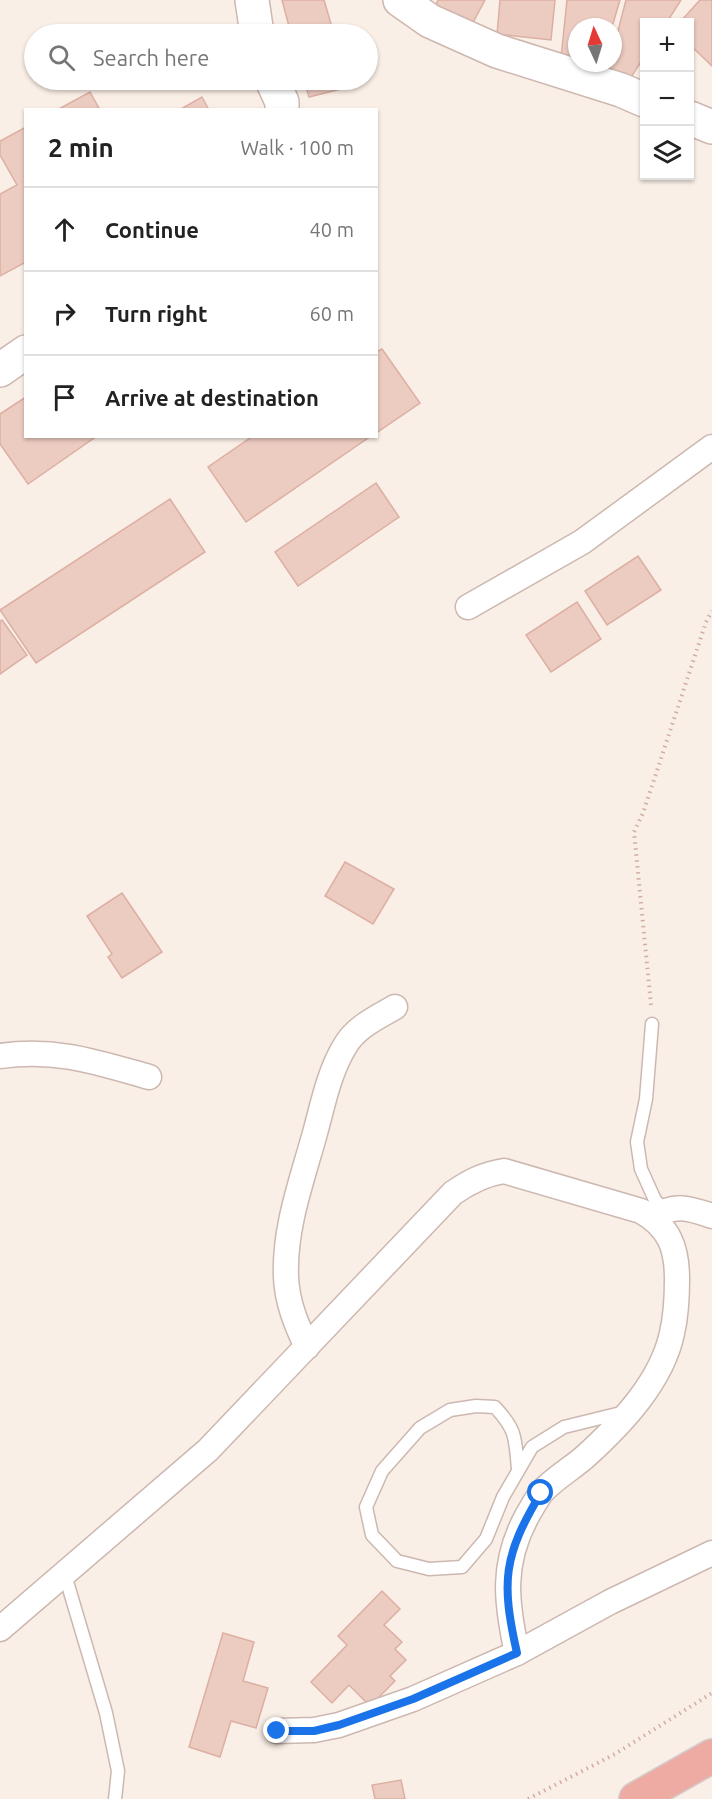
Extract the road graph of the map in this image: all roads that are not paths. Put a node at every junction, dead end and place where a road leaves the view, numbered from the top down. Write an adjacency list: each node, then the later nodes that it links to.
1 (252, 0): 3 (street)
2 (400, 0): 5 (street)
3 (256, 24)
4 (277, 90): 6 (street)
5 (640, 98)
6 (282, 108)
7 (694, 120): 8 (street)
8 (712, 127)
9 (24, 353): 10 (street)
10 (0, 370)
11 (712, 447): 12 (street)
12 (468, 607)
13 (395, 1006): 19 (street)
14 (652, 1024): 17 (lane)
15 (0, 1056): 16 (street)
16 (149, 1077)
17 (658, 1214): 18 (street); 19 (street); 20 (street)
18 (712, 1216)
19 (307, 1347): 23 (street)
20 (629, 1412): 21 (lane); 25 (street)
21 (518, 1469): 21 (lane)
22 (712, 1553): 25 (street)
23 (65, 1575): 24 (street); 28 (lane)
24 (0, 1629)
25 (517, 1653): 26 (street)
26 (277, 1731)
27 (712, 1756): 29 (highway)
28 (115, 1799)
29 (636, 1799)

